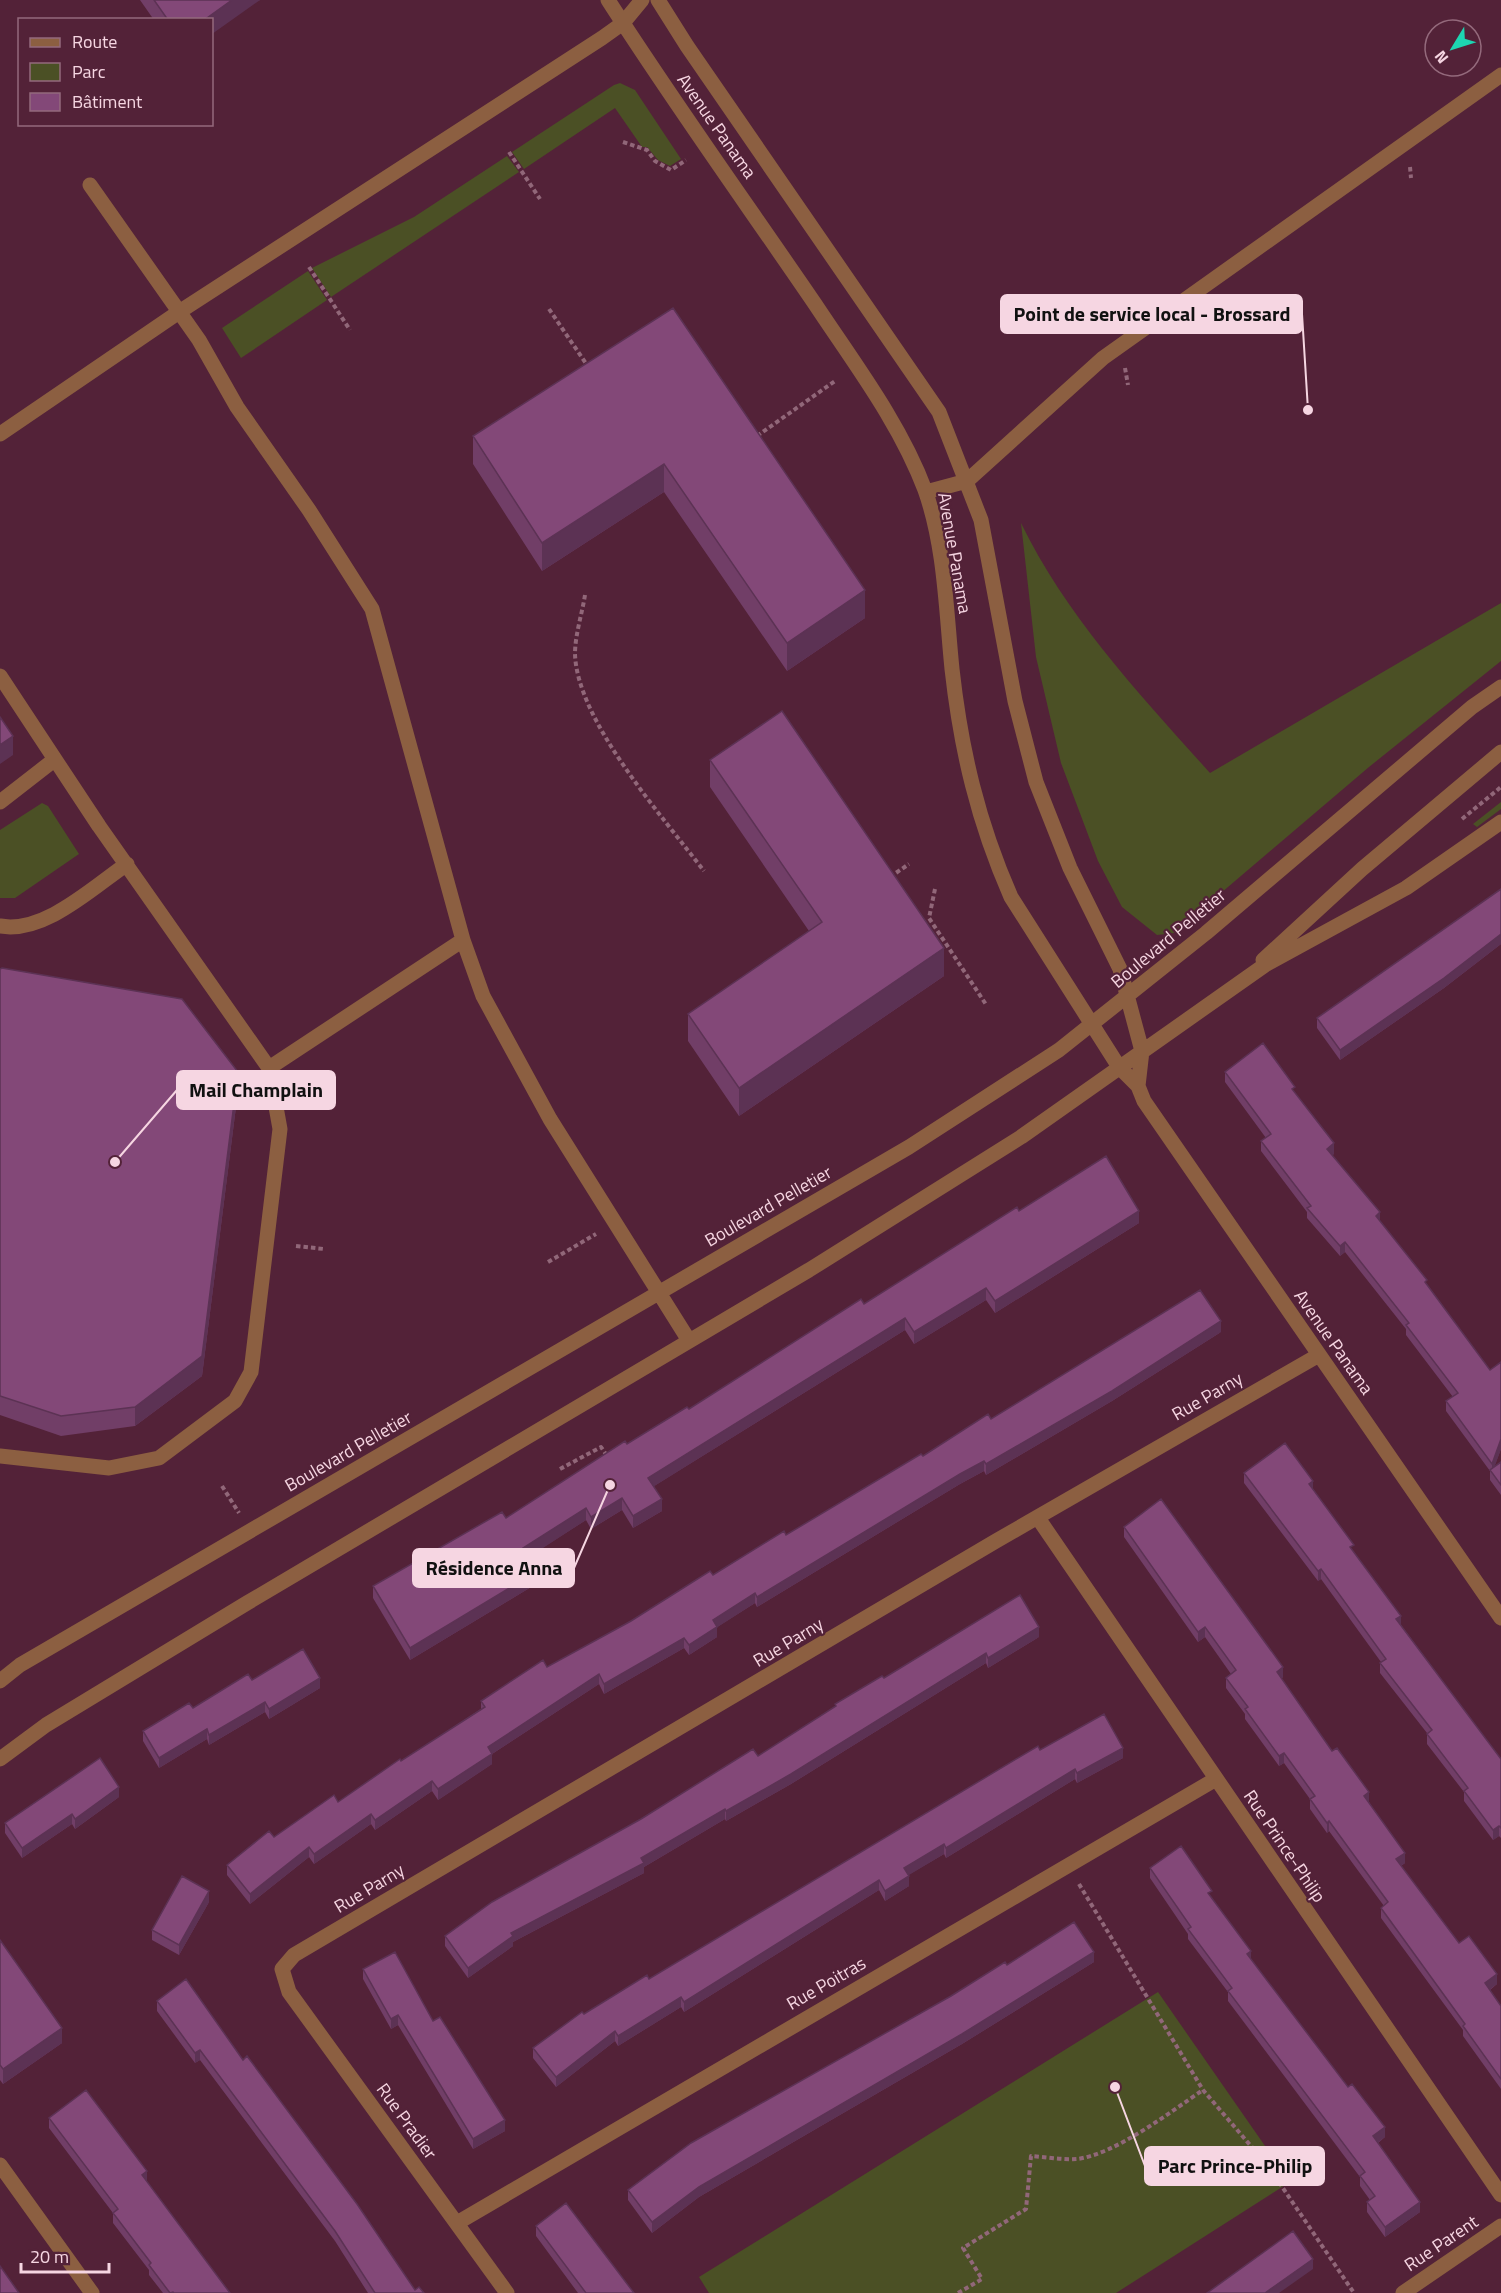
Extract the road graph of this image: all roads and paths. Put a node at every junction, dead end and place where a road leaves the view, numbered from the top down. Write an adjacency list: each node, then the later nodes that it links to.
1 (608, 0): 4 (street, Avenue Panama)
2 (642, 0): 4 (street)
3 (658, 0): 19 (street, Avenue Panama)
4 (622, 23): 13 (street); 20 (street, Avenue Panama)
5 (1501, 75): 19 (street)
6 (623, 142): 8 (path)
7 (509, 152): 10 (path)
8 (686, 160)
9 (90, 185): 13 (street)
10 (540, 199)
11 (309, 267): 14 (path)
12 (549, 309): 15 (path)
13 (179, 312): 17 (street); 34 (street)
14 (350, 330)
15 (592, 374)
16 (835, 381): 18 (path)
17 (0, 434)
18 (756, 437)
19 (967, 481): 20 (street); 36 (street, Avenue Panama)
20 (926, 492): 38 (street, Avenue Panama)
21 (585, 595): 30 (path)
22 (0, 676): 25 (street)
23 (1501, 687): 36 (street, Boulevard Pelletier)
24 (1501, 752): 35 (street)
25 (54, 760): 26 (street); 28 (street)
26 (0, 802)
27 (1501, 822): 35 (street)
28 (127, 864): 33 (street); 41 (street)
29 (909, 864): 31 (path)
30 (704, 872)
31 (881, 883)
32 (935, 889): 37 (path)
33 (0, 926)
34 (463, 940): 41 (street); 43 (street)
35 (1234, 987): 39 (street)
36 (1128, 997): 38 (street, Boulevard Pelletier); 39 (street, Avenue Panama)
37 (987, 1006)
38 (1091, 1025): 40 (street, Avenue Panama); 47 (street, Boulevard Pelletier)
39 (1142, 1051): 40 (street); 42 (street, Avenue Panama)
40 (1119, 1067): 42 (street, Avenue Panama); 48 (street)
41 (269, 1068): 50 (street)
42 (1138, 1086): 49 (street, Avenue Panama)
43 (616, 1223): 46 (path); 47 (street)
44 (296, 1246): 45 (path)
45 (324, 1249)
46 (548, 1262)
47 (661, 1293): 48 (street); 57 (street, Boulevard Pelletier)
48 (688, 1339): 58 (street)
49 (1319, 1355): 55 (street, Rue Parny); 56 (street, Avenue Panama)
50 (0, 1456)
51 (611, 1462): 52 (path)
52 (560, 1470)
53 (222, 1486): 54 (path)
54 (235, 1506)
55 (1038, 1518): 59 (street, Rue Prince-Philip); 61 (street, Rue Parny)
56 (1501, 1618)
57 (0, 1681)
58 (0, 1759)
59 (1216, 1779): 60 (street, Rue Poitras); 64 (street, Rue Prince-Philip)
60 (1066, 1864): 62 (path); 65 (street, Rue Poitras)
61 (282, 1969): 65 (street, Rue Pradier)
62 (1203, 2090): 69 (path); 70 (path)
63 (0, 2165): 67 (street)
64 (1501, 2195)
65 (457, 2223): 68 (street, Rue Pradier)
66 (1501, 2226): 71 (street, Rue Parent)
67 (92, 2293)
68 (507, 2293)
69 (958, 2293)
70 (1354, 2293)
71 (1403, 2293)

